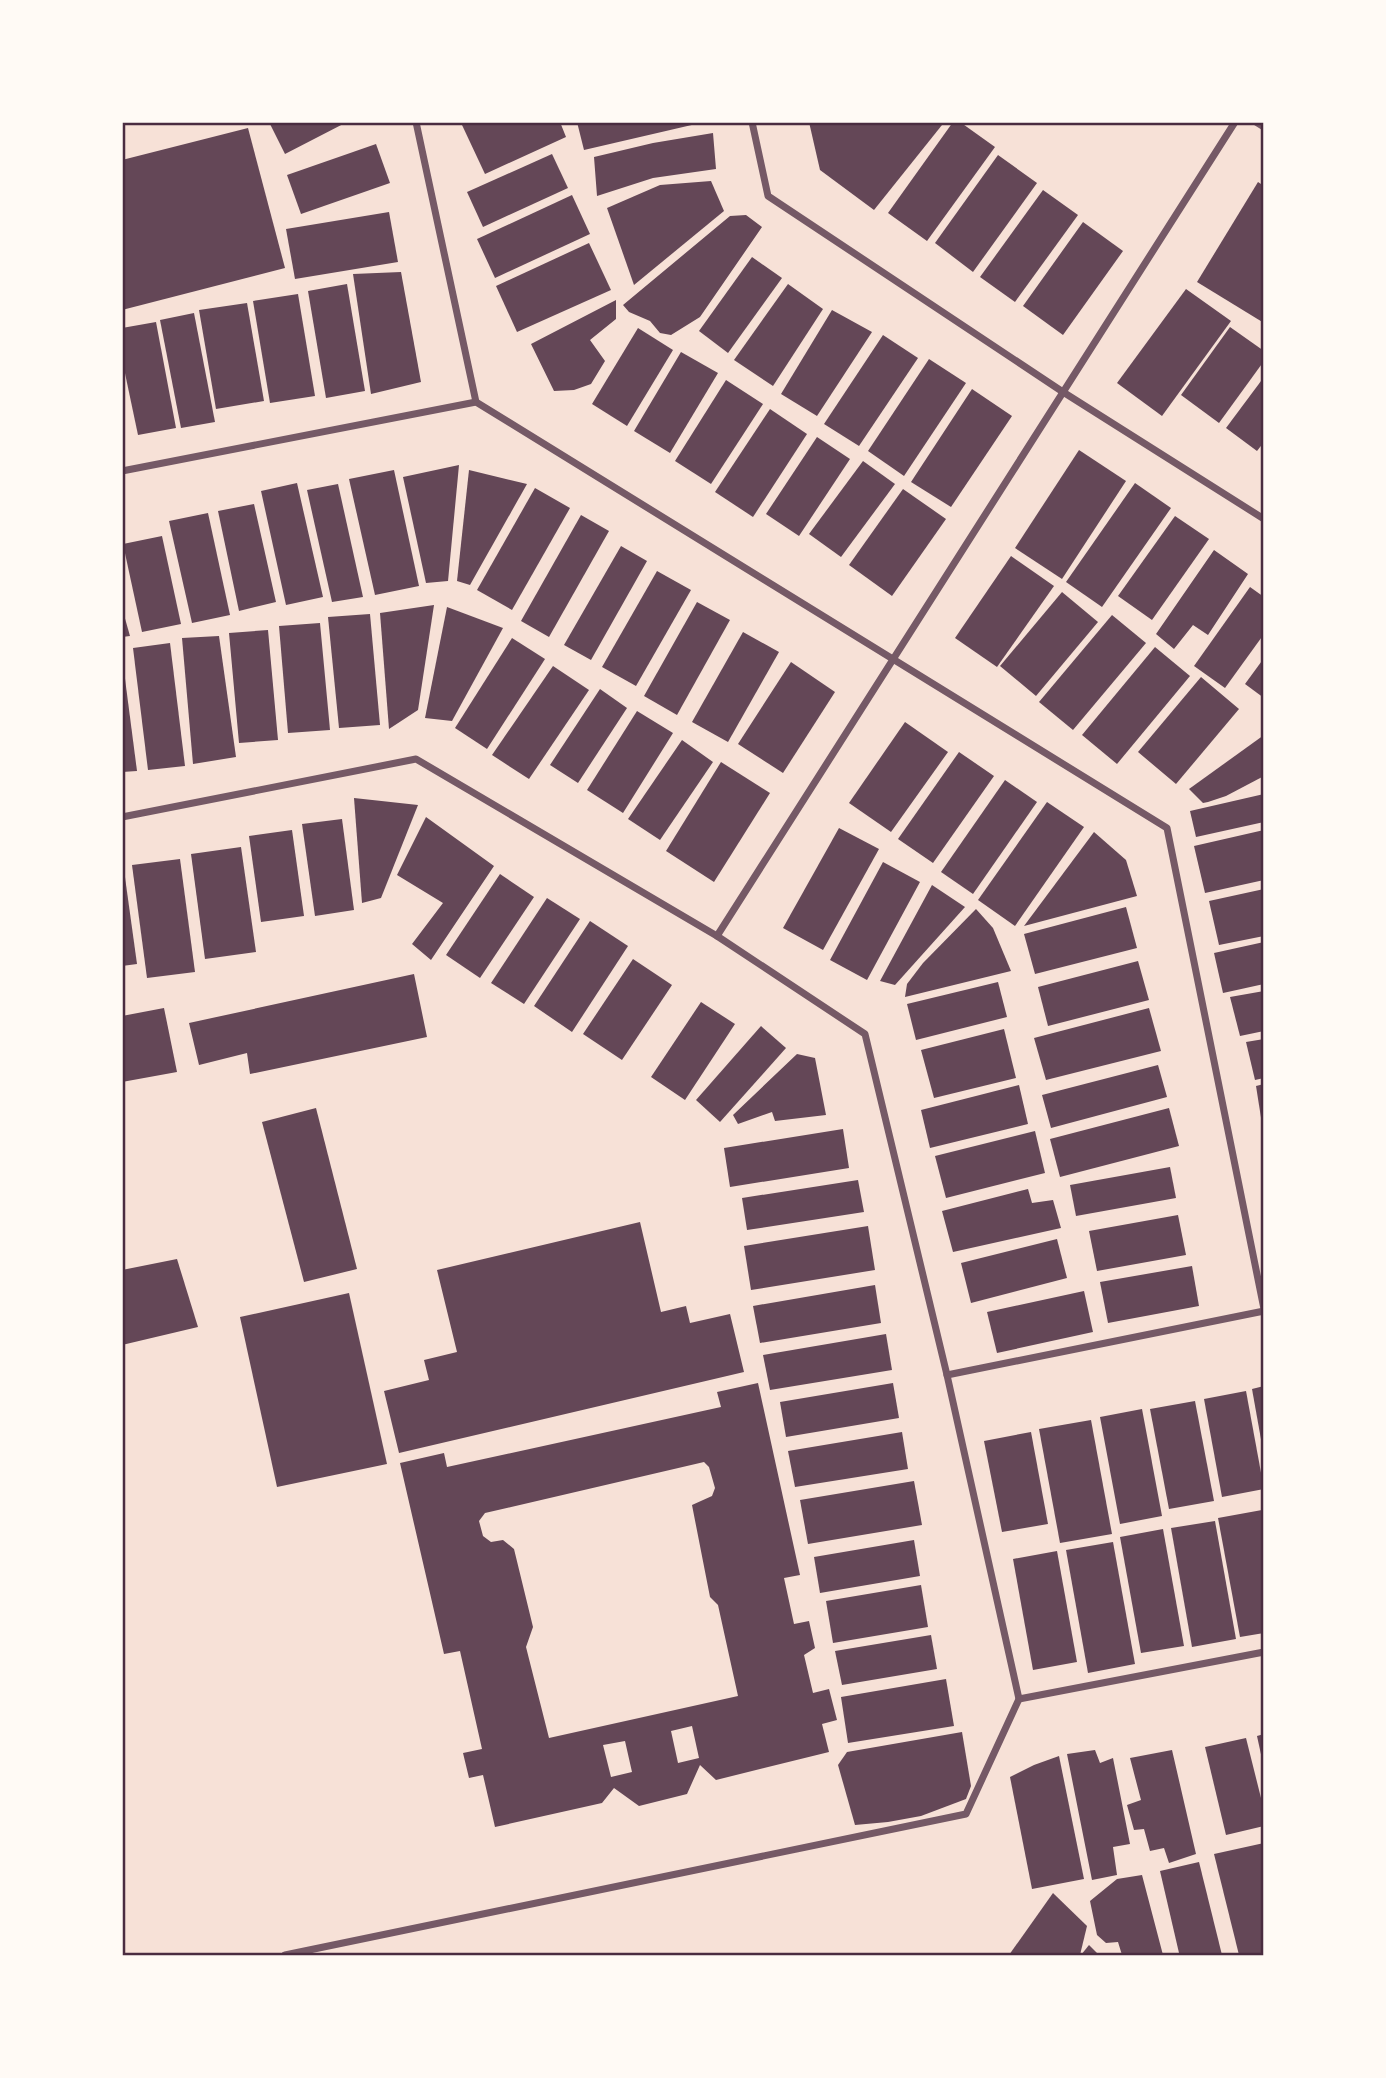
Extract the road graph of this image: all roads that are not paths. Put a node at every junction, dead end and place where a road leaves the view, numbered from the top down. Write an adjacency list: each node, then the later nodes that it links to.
1 (416, 122): 7 (street)
2 (752, 122): 6 (street)
3 (1235, 122): 6 (street)
4 (1256, 122): 5 (street)
5 (1264, 127)
6 (1063, 392): 9 (street); 10 (street)
7 (476, 402): 8 (street); 10 (street)
8 (122, 471)
9 (1264, 519)
10 (894, 660): 12 (street); 13 (street)
11 (122, 817): 12 (street)
12 (717, 936): 14 (street)
13 (1264, 1310): 14 (street)
14 (947, 1375): 16 (street)
15 (1264, 1652): 16 (street)
16 (1019, 1699): 17 (street)
17 (285, 1955)

